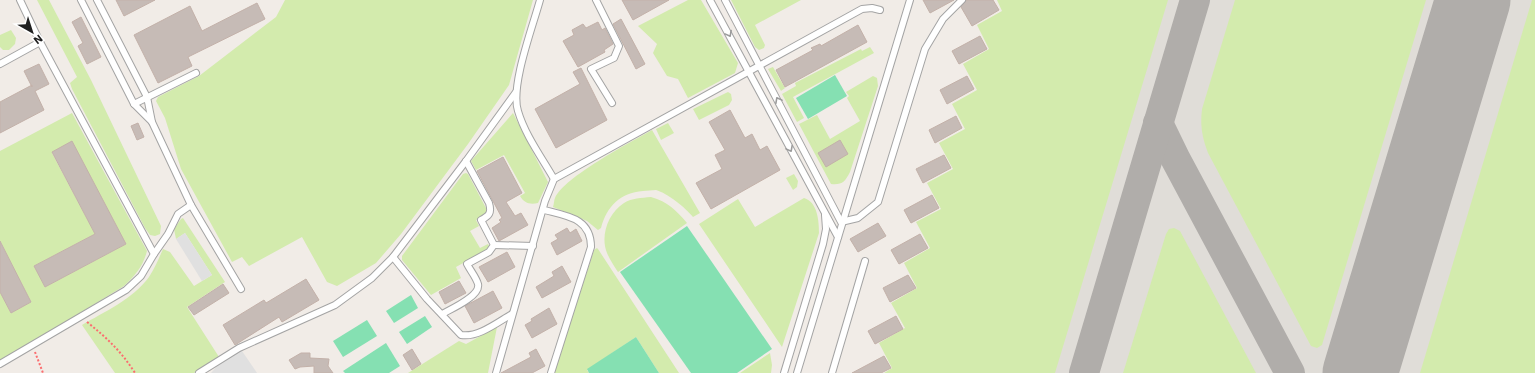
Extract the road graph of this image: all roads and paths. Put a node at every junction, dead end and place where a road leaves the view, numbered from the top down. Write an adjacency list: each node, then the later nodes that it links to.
1 (20, 0): 11 (lane)
2 (81, 0): 19 (lane)
3 (97, 0): 17 (lane)
4 (540, 0): 16 (lane)
5 (596, 0): 18 (lane)
6 (710, 0): 14 (lane, one-way to 14)
7 (725, 0): 13 (lane)
8 (910, 0): 28 (lane)
9 (962, 0): 28 (lane)
10 (880, 10): 13 (lane)
11 (40, 42): 12 (lane); 32 (lane)
12 (0, 64)
13 (759, 64): 14 (lane); 23 (lane, one-way to 13)
14 (748, 71): 22 (lane); 24 (lane, one-way to 24)
15 (196, 73): 17 (lane)
16 (516, 92): 21 (lane); 22 (lane)
17 (147, 97): 19 (lane); 20 (lane)
18 (612, 103)
19 (134, 104): 20 (lane)
20 (152, 122): 25 (lane)
21 (466, 162): 30 (lane); 33 (lane)
22 (554, 179): 26 (lane)
23 (830, 198): 24 (lane); 28 (lane)
24 (820, 204): 27 (lane)
25 (191, 205): 32 (lane); 35 (lane)
26 (544, 210): 31 (lane); 45 (lane)
27 (825, 214): 29 (lane); 46 (lane)
28 (841, 222): 29 (lane)
29 (838, 237): 47 (lane)
30 (494, 245): 31 (lane); 36 (lane)
31 (533, 246): 37 (lane)
32 (154, 254): 38 (lane)
33 (393, 257): 36 (lane); 43 (lane)
34 (865, 261): 48 (lane)
35 (241, 289)
36 (442, 314): 37 (lane)
37 (512, 314): 44 (lane)
38 (82, 317): 39 (lane); 42 (path)
39 (32, 346): 40 (lane); 41 (path)
40 (0, 364)
41 (43, 373)
42 (135, 373)
43 (199, 373)
44 (496, 373)
45 (551, 373)
46 (784, 373)
47 (796, 373)
48 (832, 373)

